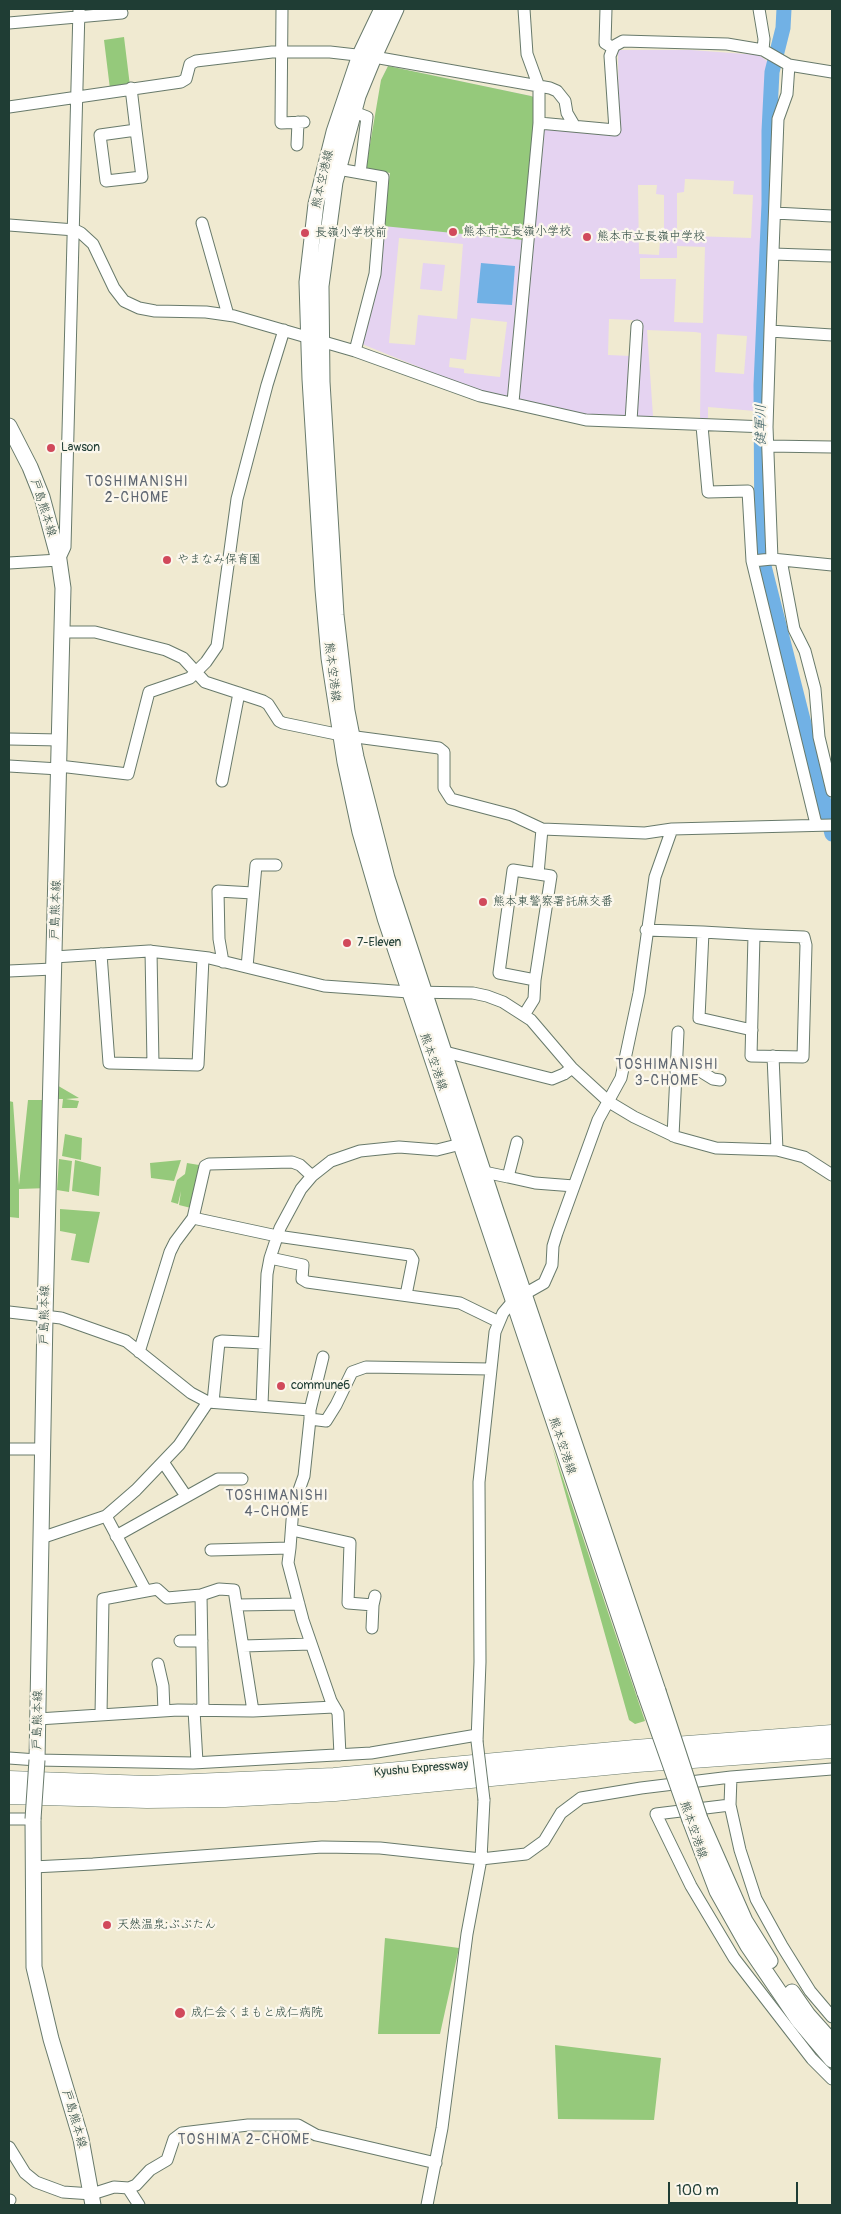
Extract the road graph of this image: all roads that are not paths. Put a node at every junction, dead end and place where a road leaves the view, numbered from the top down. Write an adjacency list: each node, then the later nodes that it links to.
1 (282, 9): 12 (street)
2 (382, 9): 13 (main road, 熊本空港線)
3 (396, 9): 13 (main road, 熊本空港線)
4 (524, 9): 16 (street)
5 (606, 9): 10 (street)
6 (759, 9): 11 (street)
7 (79, 13): 8 (street); 9 (street); 18 (street)
8 (122, 13)
9 (9, 23)
10 (613, 48): 11 (street); 22 (street)
11 (763, 50): 14 (street)
12 (282, 52): 13 (street); 17 (street); 24 (street)
13 (367, 56): 16 (street); 20 (main road, 熊本空港線); 39 (main road, 熊本空港線)
14 (789, 65): 15 (street); 27 (street)
15 (832, 72)
16 (538, 87): 21 (street); 22 (street)
17 (130, 88): 18 (street); 23 (street)
18 (77, 96): 19 (street); 31 (street)
19 (9, 107)
20 (354, 112): 25 (main road, 熊本空港線); 26 (street)
21 (539, 122): 22 (street); 41 (street)
22 (574, 124)
23 (136, 130): 23 (street)
24 (297, 144)
25 (338, 169): 26 (street); 39 (main road, 熊本空港線)
26 (360, 172): 40 (street)
27 (775, 213): 28 (street); 32 (street)
28 (832, 216)
29 (202, 223): 34 (street)
30 (9, 225): 31 (street)
31 (75, 230): 34 (street); 49 (street)
32 (773, 254): 33 (street); 37 (street)
33 (832, 256)
34 (228, 315): 36 (street)
35 (637, 326): 42 (street)
36 (284, 330): 39 (street); 54 (street)
37 (770, 331): 38 (street); 45 (street)
38 (832, 334)
39 (314, 339): 40 (street); 56 (main road, 熊本空港線)
40 (355, 351): 41 (street)
41 (513, 402): 42 (street)
42 (631, 421): 44 (street)
43 (9, 426): 49 (main road, 戸島熊本線)
44 (702, 426): 45 (street); 50 (street)
45 (768, 427): 46 (street)
46 (768, 446): 47 (street); 48 (street)
47 (832, 447)
48 (776, 559): 50 (street); 52 (street); 62 (street)
49 (59, 560): 51 (street); 53 (main road, 戸島熊本線)
50 (752, 561): 63 (street)
51 (9, 563)
52 (832, 564)
53 (63, 632): 54 (street); 58 (main road, 戸島熊本線)
54 (196, 673): 55 (street); 60 (street)
55 (239, 693): 56 (street); 61 (street)
56 (346, 736): 65 (street); 81 (main road, 熊本空港線)
57 (9, 739): 58 (street)
58 (60, 740): 60 (main road, 戸島熊本線)
59 (9, 766): 60 (street)
60 (59, 768): 77 (main road, 戸島熊本線)
61 (222, 781)
62 (832, 791)
63 (816, 824): 64 (street); 66 (street)
64 (832, 825)
65 (542, 829): 66 (street); 68 (street)
66 (672, 829): 70 (street)
67 (276, 865): 69 (street)
68 (538, 874): 80 (street); 80 (street)
69 (253, 893): 76 (street); 78 (street)
70 (646, 930): 71 (street); 91 (street)
71 (703, 932): 72 (street); 83 (street)
72 (754, 935): 83 (street); 86 (street)
73 (152, 951): 74 (street); 75 (street); 87 (street)
74 (101, 954): 77 (street); 87 (street)
75 (203, 958): 76 (street); 87 (street)
76 (223, 962): 78 (street)
77 (54, 963): 79 (street); 107 (main road, 戸島熊本線)
78 (247, 967): 81 (street)
79 (9, 971)
80 (535, 980): 82 (street)
81 (416, 991): 82 (street); 85 (main road, 熊本空港線); 94 (main road, 熊本空港線)
82 (524, 1015): 88 (street)
83 (752, 1030): 86 (street)
84 (678, 1032): 89 (street)
85 (445, 1052): 88 (street); 96 (main road, 熊本空港線)
86 (773, 1056): 95 (street)
87 (154, 1064)
88 (572, 1068): 91 (street)
89 (676, 1070): 90 (street); 92 (street)
90 (720, 1080)
91 (608, 1102): 92 (street); 100 (street)
92 (673, 1136): 95 (street)
93 (517, 1142): 99 (street)
94 (461, 1144): 98 (street); 105 (main road, 熊本空港線)
95 (777, 1150): 97 (street)
96 (484, 1172): 99 (street); 105 (main road, 熊本空港線)
97 (832, 1175)
98 (312, 1176): 101 (street); 102 (street)
99 (508, 1177): 100 (street)
100 (574, 1186): 105 (street)
101 (193, 1218): 102 (street); 110 (street)
102 (277, 1236): 103 (street); 104 (street)
103 (270, 1258): 104 (street); 109 (street)
104 (406, 1295): 108 (street)
105 (518, 1297): 108 (street); 157 (main road, 熊本空港線, bridge)
106 (9, 1312): 107 (street)
107 (45, 1316): 110 (street); 116 (main road, 戸島熊本線)
108 (499, 1322): 112 (street)
109 (264, 1343): 113 (street); 114 (street)
110 (139, 1352): 113 (street)
111 (323, 1357): 115 (street)
112 (490, 1369): 115 (street); 144 (street)
113 (210, 1402): 114 (street); 118 (street)
114 (262, 1405): 115 (street)
115 (310, 1415): 122 (street)
116 (44, 1448): 117 (street); 124 (main road, 戸島熊本線)
117 (9, 1449)
118 (162, 1462): 120 (street); 121 (street)
119 (242, 1479): 120 (street)
120 (186, 1496): 123 (street)
121 (106, 1516): 123 (street); 124 (street)
122 (292, 1530): 125 (street); 131 (street)
123 (116, 1536): 127 (street)
124 (41, 1538): 142 (main road, 戸島熊本線)
125 (290, 1548): 126 (street); 129 (street)
126 (211, 1550)
127 (146, 1591): 128 (street); 141 (street)
128 (201, 1595): 130 (street); 133 (street)
129 (299, 1604): 130 (street); 134 (street)
130 (237, 1605): 135 (street)
131 (372, 1628)
132 (180, 1641): 133 (street)
133 (202, 1641): 138 (street)
134 (311, 1644): 135 (street); 137 (street)
135 (244, 1646): 139 (street)
136 (158, 1664): 140 (street)
137 (334, 1707): 139 (street); 146 (street)
138 (198, 1710): 139 (street); 140 (street); 149 (street)
139 (253, 1710)
140 (164, 1711): 141 (street)
141 (101, 1715): 142 (street)
142 (38, 1719): 148 (main road, 戸島熊本線)
143 (832, 1734): 152 (highway, Kyushu Expressway)
144 (477, 1738): 146 (street); 158 (street, bridge)
145 (832, 1749): 153 (highway, Kyushu Expressway)
146 (340, 1755): 149 (street)
147 (9, 1758): 148 (street)
148 (37, 1760): 149 (street); 156 (main road, 戸島熊本線, bridge)
149 (198, 1762)
150 (832, 1770): 151 (street)
151 (731, 1777): 154 (street); 158 (street)
152 (9, 1780)
153 (9, 1795)
154 (730, 1804): 160 (street); 163 (street)
155 (9, 1819): 156 (street)
156 (33, 1819): 159 (main road, 戸島熊本線)
157 (695, 1819): 161 (main road, 熊本空港線); 162 (main road, 熊本空港線)
158 (481, 1859): 159 (street); 166 (street)
159 (34, 1867): 168 (main road, 戸島熊本線)
160 (832, 2017)
161 (832, 2042)
162 (832, 2060)
163 (832, 2078)
164 (9, 2148): 165 (street)
165 (14, 2162): 168 (street)
166 (436, 2163): 167 (street); 170 (street)
167 (128, 2188): 168 (street); 169 (street)
168 (92, 2200)
169 (140, 2205)
170 (427, 2205)

